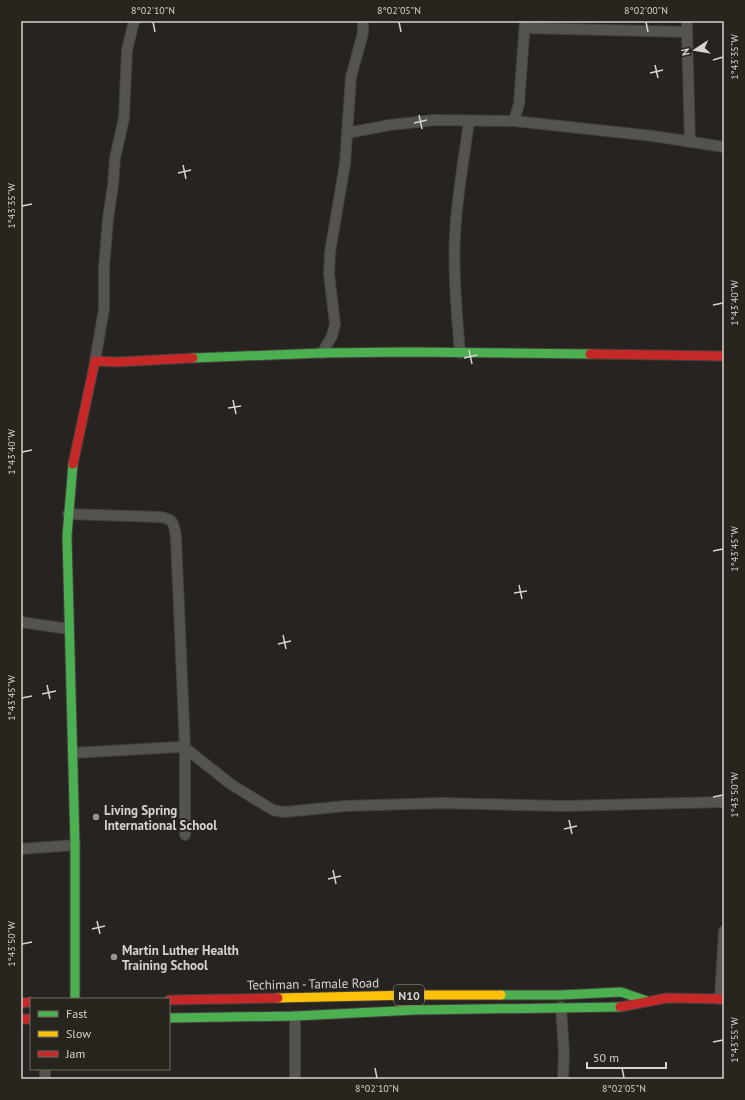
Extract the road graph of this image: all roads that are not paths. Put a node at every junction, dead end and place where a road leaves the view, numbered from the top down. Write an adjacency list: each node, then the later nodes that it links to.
1 (134, 21): 14 (street)
2 (363, 21): 8 (street)
3 (688, 21): 5 (street)
4 (525, 25): 5 (street); 7 (street)
5 (687, 32): 9 (street)
6 (469, 121): 7 (street); 8 (street); 12 (street)
7 (514, 122): 9 (street)
8 (347, 133): 11 (street)
9 (690, 142): 10 (street)
10 (724, 147)
11 (322, 353): 12 (main road); 14 (main road)
12 (460, 353): 13 (main road)
13 (724, 356)
14 (96, 360): 15 (main road)
15 (68, 514): 17 (main road); 18 (street)
16 (21, 622): 17 (street)
17 (69, 629): 19 (main road)
18 (185, 748): 19 (street); 20 (street); 21 (street)
19 (73, 753): 22 (main road)
20 (724, 802)
21 (185, 835)
22 (75, 845): 23 (street); 25 (main road)
23 (21, 849)
24 (724, 931): 26 (street)
25 (75, 998)
26 (722, 999): 28 (main road, Techiman - Tamale Road / N10)
27 (170, 1000): 28 (main road, Techiman - Tamale Road / N10)
28 (648, 1001): 29 (main road, Techiman - Tamale Road / N10)
29 (561, 1007): 30 (main road, Techiman - Tamale Road / N10); 33 (street)
30 (295, 1016): 31 (main road, Techiman - Tamale Road / N10); 32 (street)
31 (170, 1018)
32 (295, 1079)
33 (563, 1079)

